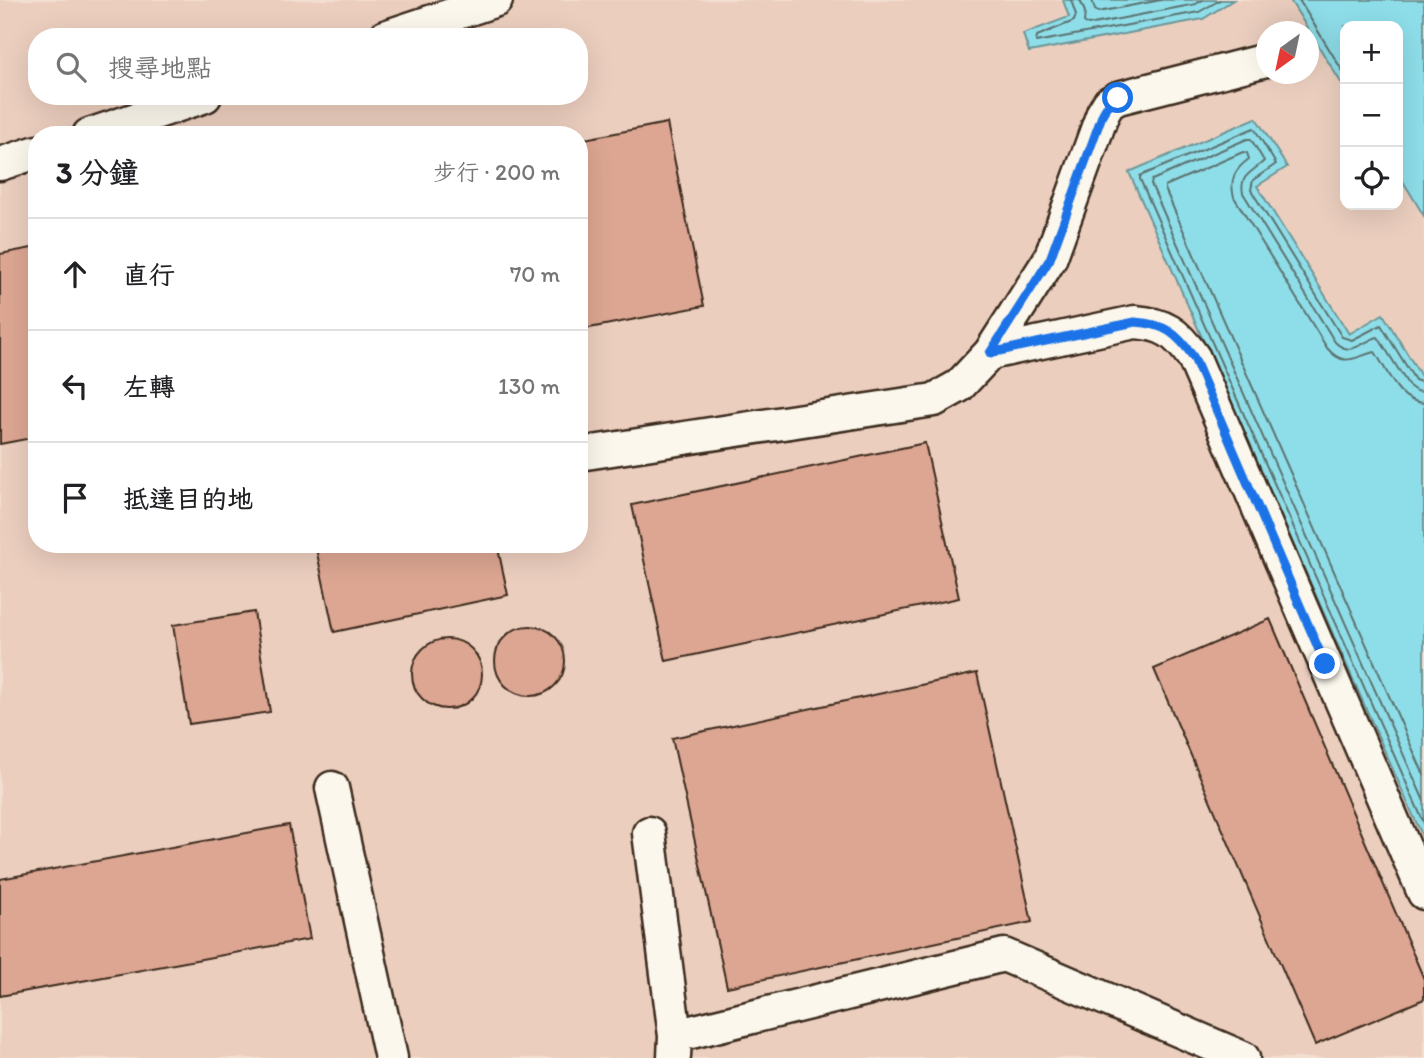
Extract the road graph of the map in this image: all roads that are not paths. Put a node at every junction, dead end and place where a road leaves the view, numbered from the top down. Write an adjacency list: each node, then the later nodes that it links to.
1 (496, 0): 2 (lane)
2 (412, 28)
3 (1256, 63): 8 (lane)
4 (178, 105): 5 (lane)
5 (116, 126)
6 (28, 155): 7 (lane)
7 (0, 164)
8 (990, 353): 9 (lane); 12 (lane)
9 (588, 453)
10 (332, 788): 14 (lane)
11 (649, 833): 13 (lane)
12 (1424, 893)
13 (675, 1047): 15 (lane)
14 (391, 1058)
15 (1243, 1058)

